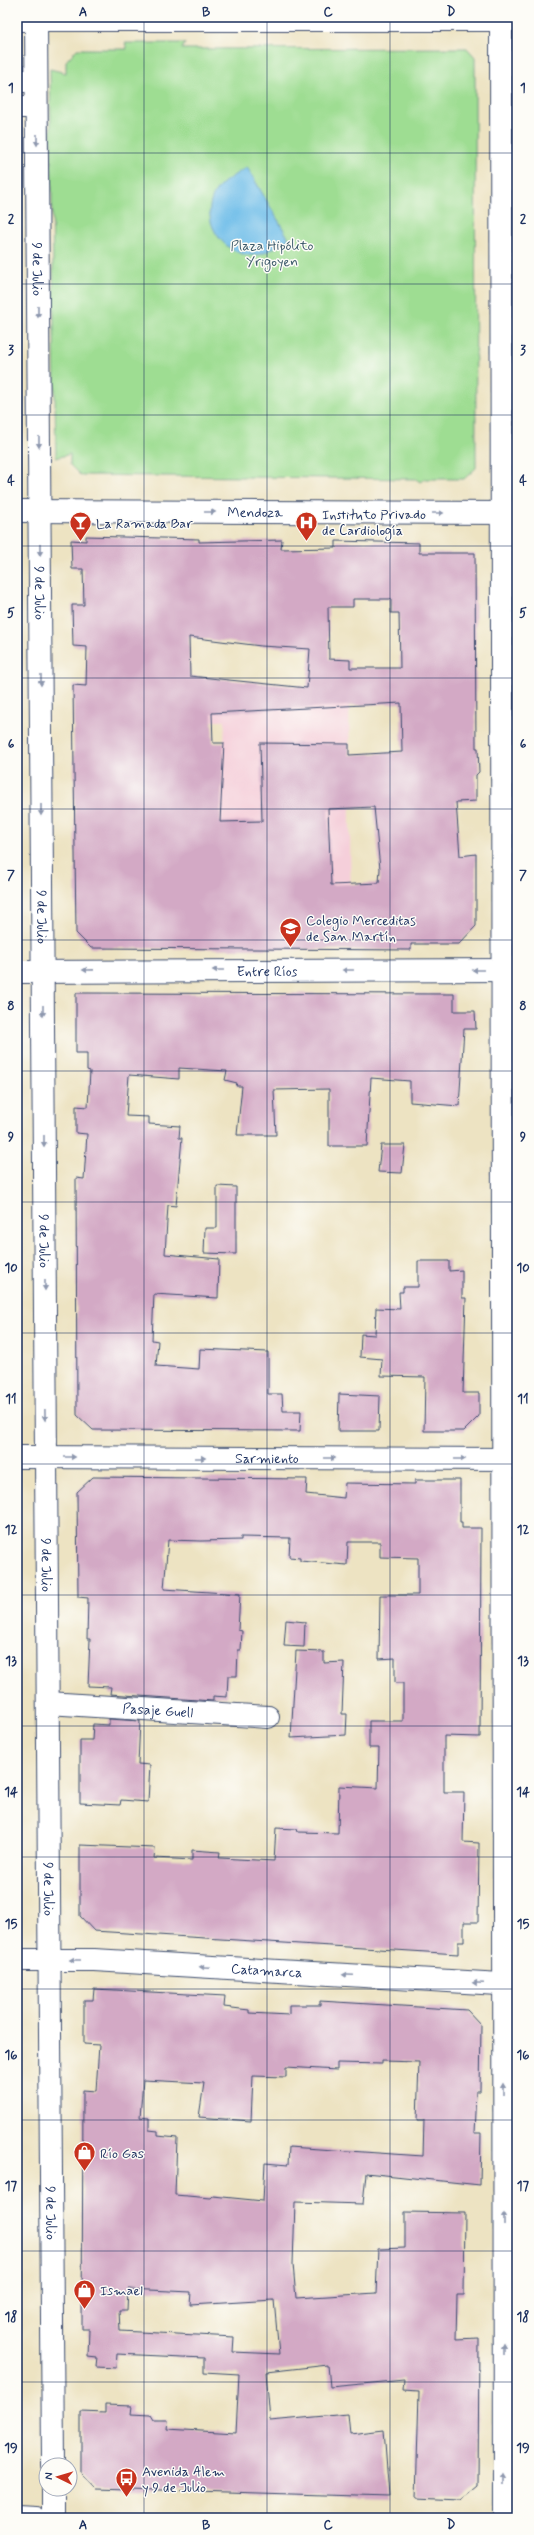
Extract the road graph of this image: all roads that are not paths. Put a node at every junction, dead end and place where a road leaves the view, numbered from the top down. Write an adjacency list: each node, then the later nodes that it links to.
1 (29, 19): 2 (street); 3 (street, 9 de Julio)
2 (506, 19): 7 (street)
3 (27, 77): 4 (street, 9 de Julio)
4 (27, 107): 6 (street, 9 de Julio, one-way to 6)
5 (17, 511): 6 (street, Mendoza)
6 (39, 511): 7 (street, Mendoza, one-way to 7); 10 (street, 9 de Julio, one-way to 10)
7 (509, 513): 8 (street)
8 (510, 970): 10 (street, Entre Ríos, one-way to 10); 13 (street)
9 (17, 972): 10 (street, Entre Ríos)
10 (43, 972): 12 (street, 9 de Julio, one-way to 12)
11 (17, 1457): 12 (street, Sarmiento)
12 (46, 1457): 13 (street, Sarmiento, one-way to 13); 14 (street, 9 de Julio)
13 (510, 1459): 18 (street)
14 (48, 1703): 15 (street, Pasaje Guell); 17 (street, 9 de Julio)
15 (268, 1717)
16 (17, 1960): 17 (street, Catamarca)
17 (50, 1960): 18 (street, Catamarca, one-way to 17); 19 (street, 9 de Julio)
18 (510, 1985): 24 (street, one-way to 18)
19 (53, 2457)
20 (53, 2497): 23 (street)
21 (17, 2517): 22 (street)
22 (35, 2518)
23 (53, 2518)
24 (505, 2518)

